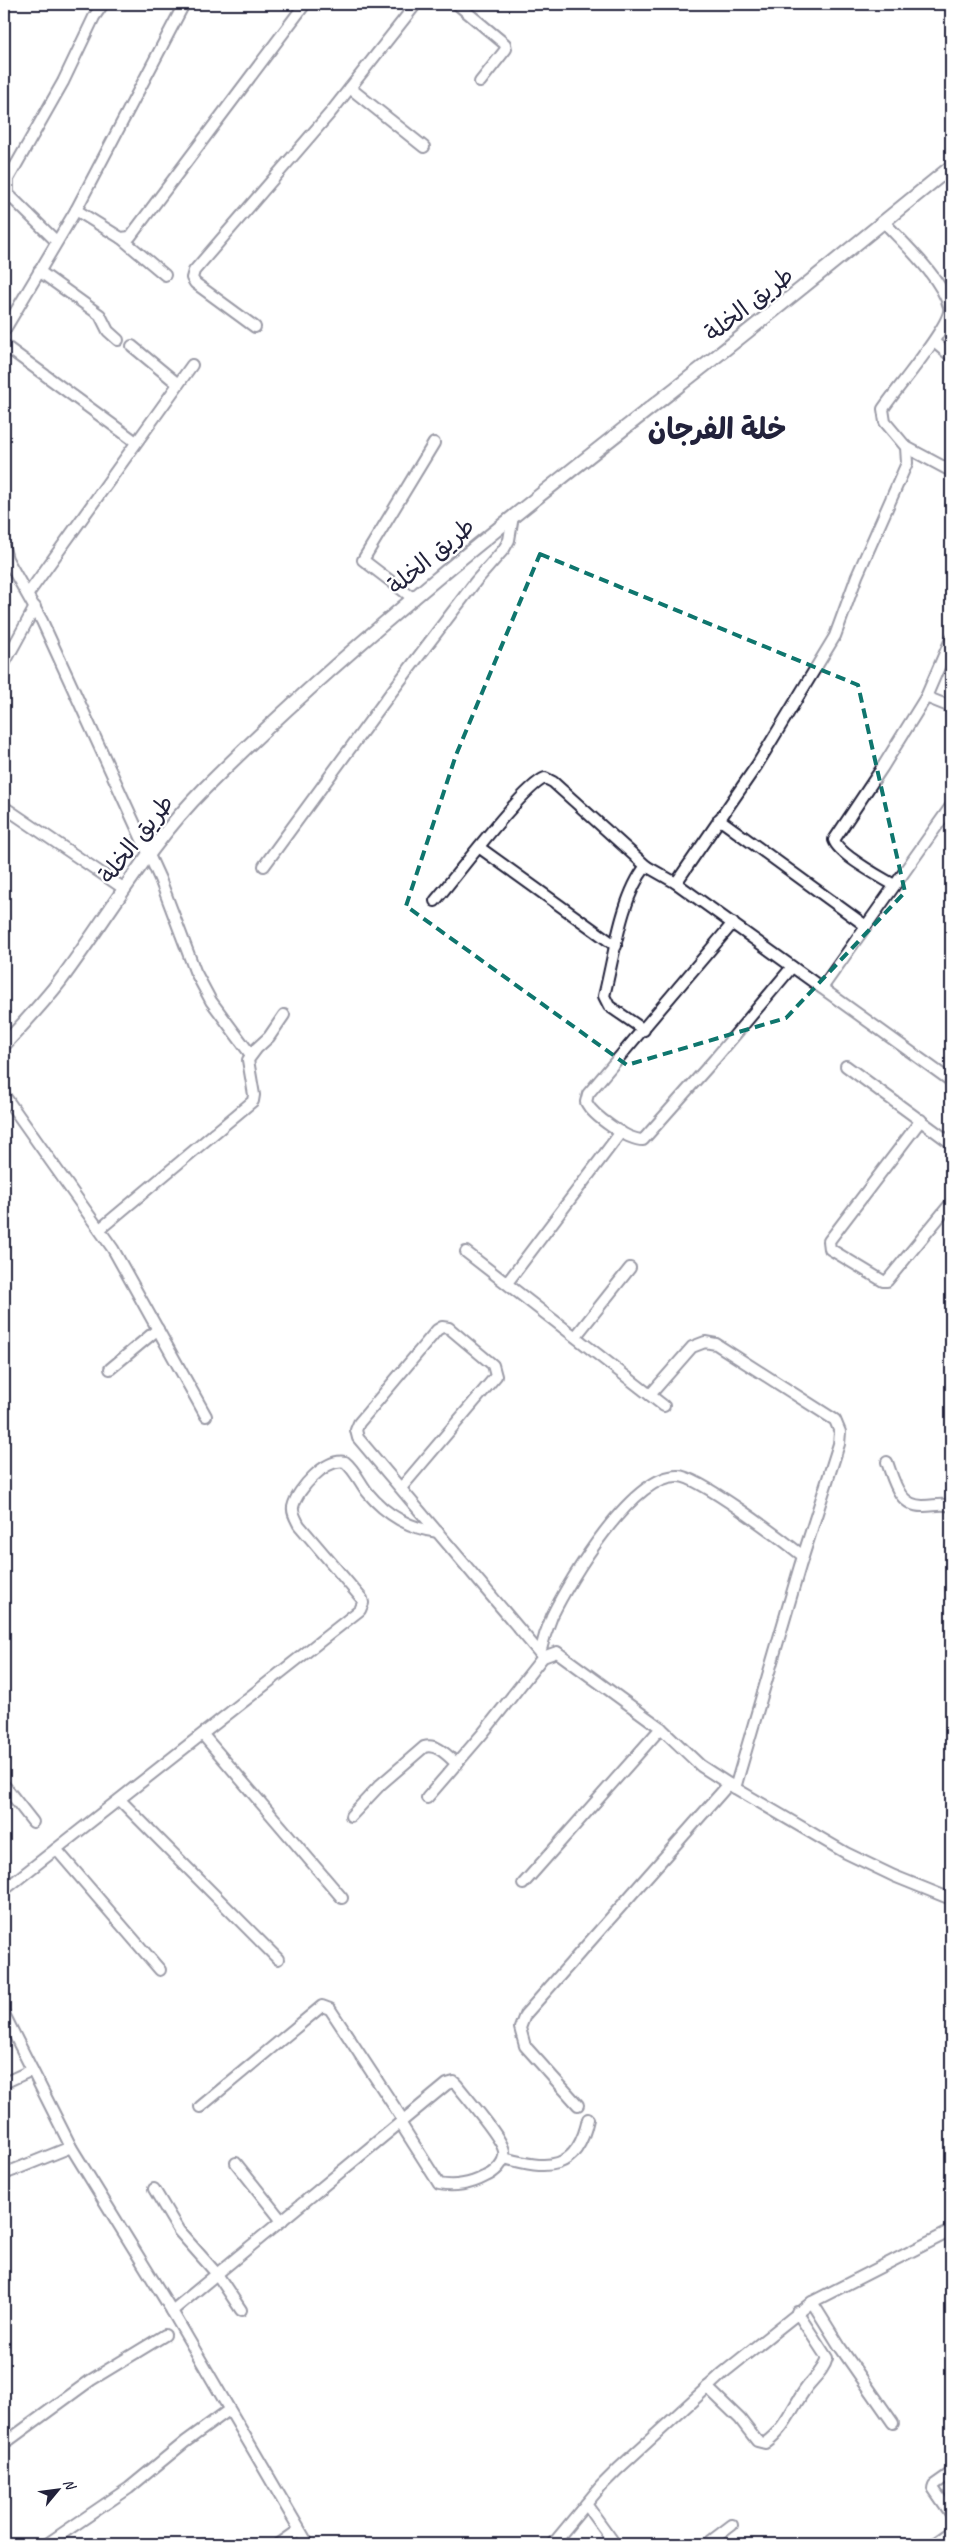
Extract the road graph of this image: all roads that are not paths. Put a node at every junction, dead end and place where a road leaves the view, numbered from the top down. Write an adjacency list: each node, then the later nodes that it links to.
1 (103, 4): 13 (street)
2 (184, 4): 10 (street)
3 (305, 4): 12 (street)
4 (416, 4): 7 (street)
5 (457, 4): 6 (street)
6 (480, 82)
7 (350, 88): 8 (street); 16 (street)
8 (424, 147)
9 (951, 167): 11 (street, طريق الخلة)
10 (76, 210): 12 (street); 13 (street)
11 (884, 222): 19 (street); 29 (street, طريق الخلة)
12 (121, 238): 15 (street)
13 (56, 241): 14 (street)
14 (39, 272): 17 (street); 18 (street)
15 (166, 275)
16 (255, 327)
17 (4, 331)
18 (118, 340)
19 (934, 342): 22 (street); 27 (street)
20 (4, 345): 25 (street)
21 (132, 346): 24 (street)
22 (951, 356)
23 (192, 365): 24 (street)
24 (178, 384): 25 (street)
25 (136, 442): 31 (street)
26 (434, 443): 32 (street)
27 (906, 447): 28 (street); 40 (street)
28 (951, 471)
29 (513, 516): 32 (street, طريق الخلة); 43 (street)
30 (4, 548): 31 (street)
31 (28, 594): 33 (street)
32 (414, 599): 42 (street, طريق الخلة)
33 (35, 608): 35 (street); 42 (street)
34 (951, 639): 36 (street)
35 (4, 664)
36 (926, 697): 37 (street); 46 (street)
37 (951, 707)
38 (951, 806): 46 (street)
39 (4, 807): 47 (street)
40 (719, 819): 45 (street); 50 (street)
41 (480, 848): 44 (street); 48 (street); 51 (street)
42 (148, 854): 47 (street, طريق الخلة); 57 (street)
43 (264, 866)
44 (646, 866): 45 (street); 51 (street)
45 (676, 883): 49 (street)
46 (894, 885): 50 (street)
47 (123, 888): 56 (street, طريق الخلة)
48 (435, 901)
49 (733, 923): 52 (street); 55 (street)
50 (866, 926): 53 (street)
51 (616, 946): 55 (street)
52 (792, 967): 53 (street); 62 (street)
53 (822, 988): 59 (street)
54 (284, 1015): 57 (street)
55 (644, 1030): 62 (street)
56 (4, 1045)
57 (251, 1055): 65 (street)
58 (846, 1066): 61 (street)
59 (951, 1081)
60 (4, 1095): 65 (street)
61 (921, 1120): 63 (street); 64 (street)
62 (621, 1132): 68 (street)
63 (951, 1143)
64 (951, 1203)
65 (100, 1229): 69 (street)
66 (466, 1252): 68 (street)
67 (630, 1268): 70 (street)
68 (507, 1283): 70 (street)
69 (158, 1329): 71 (street); 74 (street)
70 (576, 1336): 72 (street)
71 (110, 1368)
72 (650, 1395): 73 (street); 79 (street)
73 (664, 1406)
74 (206, 1416)
75 (887, 1462): 77 (street)
76 (401, 1488): 76 (street); 78 (street)
77 (951, 1506)
78 (438, 1532): 80 (street); 82 (street)
79 (803, 1556): 80 (street); 85 (street)
80 (542, 1655): 81 (street); 83 (street)
81 (660, 1728): 85 (street); 91 (street)
82 (203, 1735): 87 (street); 93 (street)
83 (457, 1764): 86 (street); 88 (street)
84 (4, 1785): 89 (street)
85 (732, 1786): 94 (street); 100 (street)
86 (427, 1798)
87 (120, 1800): 90 (street); 95 (street)
88 (351, 1816)
89 (33, 1822)
90 (56, 1850): 92 (street); 96 (street)
91 (523, 1884)
92 (4, 1890)
93 (342, 1898)
94 (951, 1899)
95 (278, 1959)
96 (160, 1970)
97 (4, 2014): 98 (street)
98 (32, 2070): 99 (street); 104 (street)
99 (4, 2083)
100 (578, 2105)
101 (200, 2108): 103 (street)
102 (588, 2119): 105 (street)
103 (402, 2122): 105 (street); 105 (street); 109 (street)
104 (71, 2147): 107 (street); 114 (street)
105 (504, 2158)
106 (236, 2163): 109 (street)
107 (4, 2174)
108 (154, 2189): 111 (street)
109 (282, 2221): 111 (street)
110 (951, 2231): 112 (street)
111 (217, 2274): 113 (street); 114 (street)
112 (812, 2302): 115 (street); 119 (street)
113 (241, 2310)
114 (172, 2311): 118 (street)
115 (797, 2312): 117 (street); 117 (street)
116 (165, 2334): 120 (street)
117 (707, 2387): 122 (street)
118 (229, 2410): 125 (street); 127 (street)
119 (893, 2423)
120 (4, 2442)
121 (951, 2473): 123 (street)
122 (586, 2504): 130 (street); 131 (street)
123 (951, 2514)
124 (732, 2525): 132 (street)
125 (299, 2530): 128 (street); 129 (street)
126 (951, 2532): 133 (street)
127 (47, 2544)
128 (279, 2544)
129 (308, 2544)
130 (553, 2544)
131 (615, 2544)
132 (707, 2544)
133 (934, 2544)

